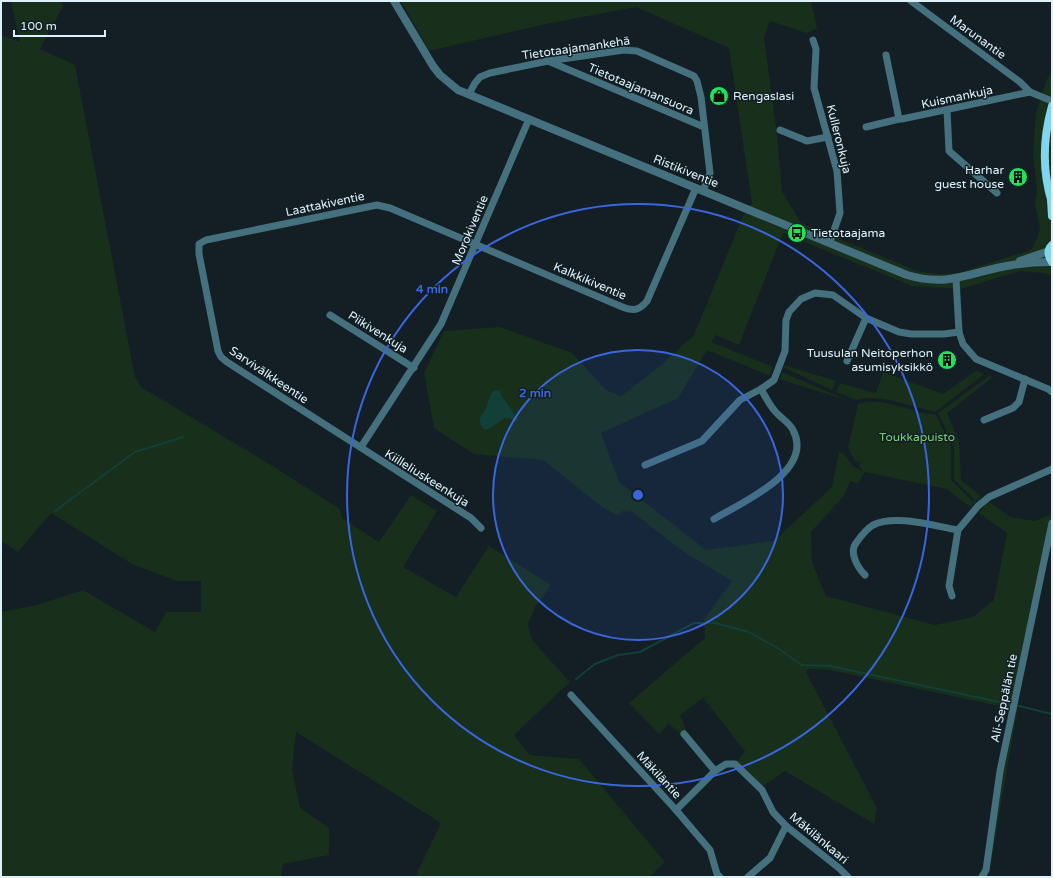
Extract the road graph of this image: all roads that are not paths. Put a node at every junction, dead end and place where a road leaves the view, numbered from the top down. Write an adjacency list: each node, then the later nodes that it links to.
1 (394, 1): 7 (street, Ristikiventie)
2 (911, 1): 6 (street, Marunantie)
3 (813, 40): 16 (street, Kulleronkuja)
4 (886, 55): 12 (street)
5 (548, 61): 7 (street, Tietotaajamankehä); 13 (street, Tietotaajamansuora); 13 (street, Tietotaajamankehä)
6 (1030, 92): 8 (street); 10 (street, Kuismankuja)
7 (469, 94): 11 (street, Ristikiventie)
8 (1052, 101)
9 (1052, 106): 19 (main road)
10 (947, 110): 12 (street, Kuismankuja); 18 (street)
11 (529, 119): 17 (street, Ristikiventie); 23 (street, Morokiventie)
12 (899, 119): 14 (street, Kuismankuja)
13 (704, 127): 17 (street, Tietotaajamankehä)
14 (866, 127)
15 (780, 130): 16 (street)
16 (828, 137): 21 (street, Kulleronkuja)
17 (699, 189): 21 (street, Ristikiventie); 23 (street, Kalkkikiventie)
18 (998, 193)
19 (1051, 201): 20 (main road)
20 (1052, 216)
21 (830, 242): 27 (street, Ristikiventie)
22 (199, 244): 23 (street, Laattakiventie); 37 (street, Sarvivälkkeentie)
23 (475, 244): 32 (street, Morokiventie)
24 (1050, 248): 25 (main road); 26 (street, Ristikiventie)
25 (1052, 262): 26 (street, Ristikiventie)
26 (1012, 265): 27 (street, Ristikiventie)
27 (956, 279): 30 (street)
28 (330, 316): 32 (street, Piikivenkuja)
29 (866, 318): 30 (street); 31 (street); 34 (street)
30 (959, 332): 33 (street)
31 (847, 361)
32 (414, 368): 37 (street, Morokiventie)
33 (1025, 380): 35 (street); 36 (street)
34 (761, 389): 38 (street); 40 (street)
35 (1052, 392)
36 (984, 420)
37 (361, 447): 42 (street, Kiilleliuskeenkuja)
38 (645, 465)
39 (1052, 470): 43 (street)
40 (714, 519)
41 (1052, 523): 54 (street, Ali-Seppälän tie)
42 (480, 528)
43 (958, 530): 44 (street); 45 (street)
44 (864, 575)
45 (952, 596)
46 (571, 695): 49 (street, Mäkiläntie)
47 (684, 734): 48 (street)
48 (716, 771): 49 (street, Mäkilänkaari); 50 (street, Mäkilänkaari)
49 (676, 810): 51 (street, Mäkiläntie)
50 (786, 826): 52 (street); 53 (street, Mäkilänkaari)
51 (720, 877)
52 (748, 877)
53 (848, 877)
54 (982, 877)

